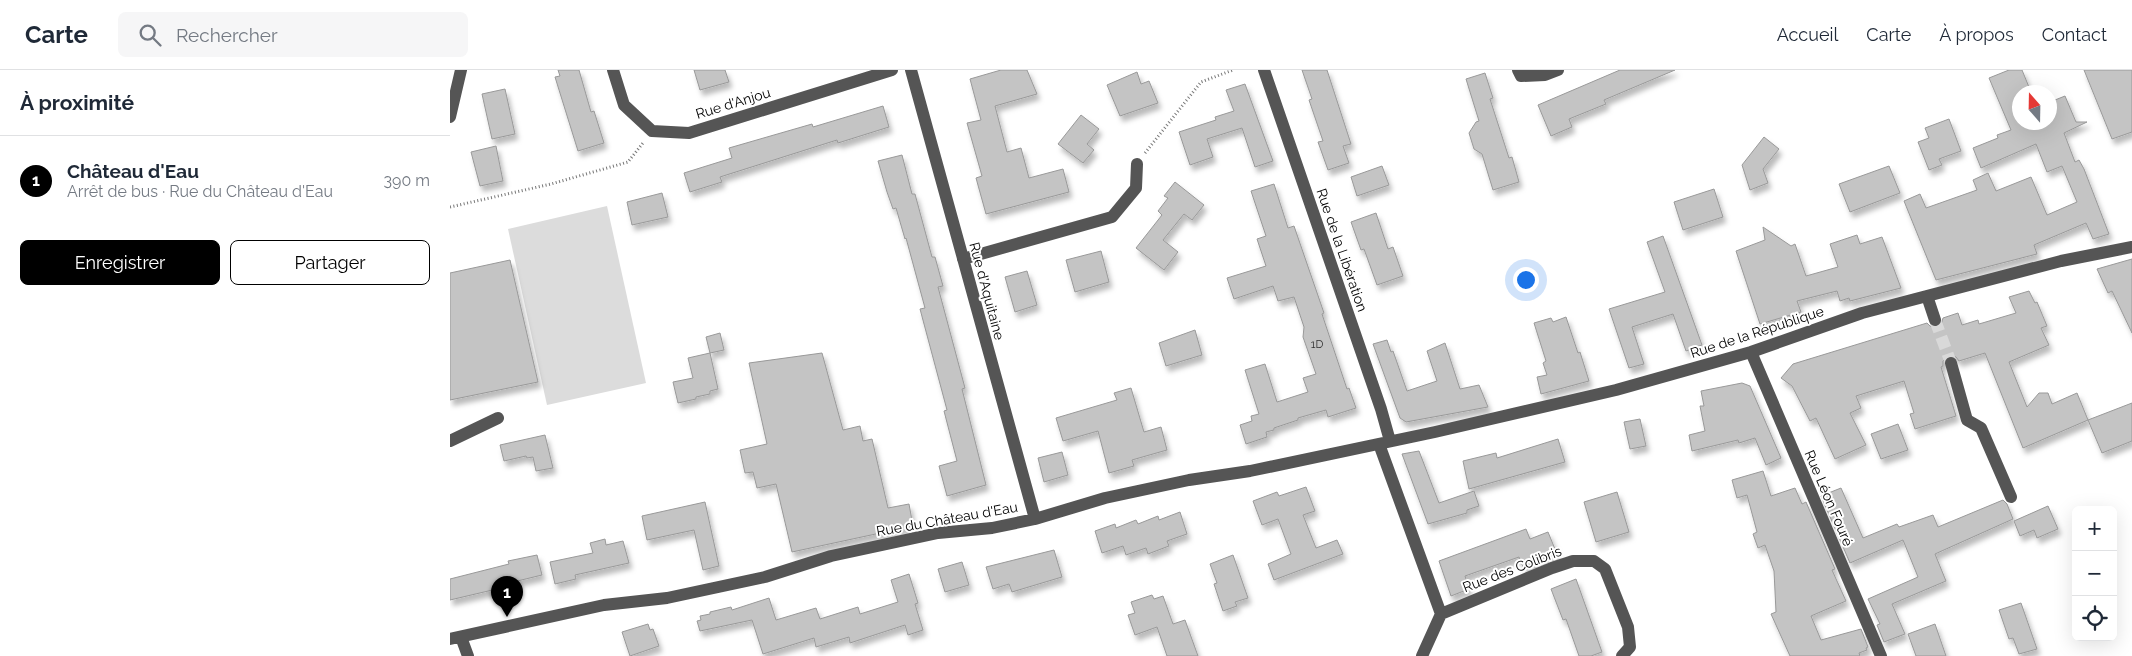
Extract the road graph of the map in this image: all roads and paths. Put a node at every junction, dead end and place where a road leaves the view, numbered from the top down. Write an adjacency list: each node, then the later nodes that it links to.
1 (461, 70): 9 (street)
2 (613, 70): 10 (street)
3 (892, 70): 10 (street, Rue d'Anjou)
4 (911, 70): 14 (street, Rue d'Aquitaine)
5 (1233, 70): 11 (path)
6 (1264, 70): 21 (street, Rue de la Libération)
7 (1518, 70): 8 (street)
8 (1558, 70)
9 (450, 117)
10 (652, 131): 12 (path)
11 (1137, 164): 14 (street)
12 (450, 207)
13 (2132, 246): 15 (street, Rue de la République)
14 (963, 259): 23 (street, Rue d'Aquitaine)
15 (1928, 296): 16 (street); 17 (street, Rue de la République)
16 (1935, 320)
17 (1751, 352): 21 (street, Rue de la République); 29 (street, Rue Léon Fouré)
18 (1951, 363): 22 (street)
19 (498, 418): 20 (street)
20 (450, 441)
21 (1385, 442): 23 (street, Rue du Château d'Eau); 24 (street, Rue de la Libération)
22 (2012, 497)
23 (1035, 519): 25 (street, Rue du Château d'Eau)
24 (1441, 614): 27 (street); 28 (street, Rue des Colibris)
25 (456, 638): 26 (street)
26 (468, 656)
27 (1422, 656)
28 (1622, 656)
29 (1881, 656)

